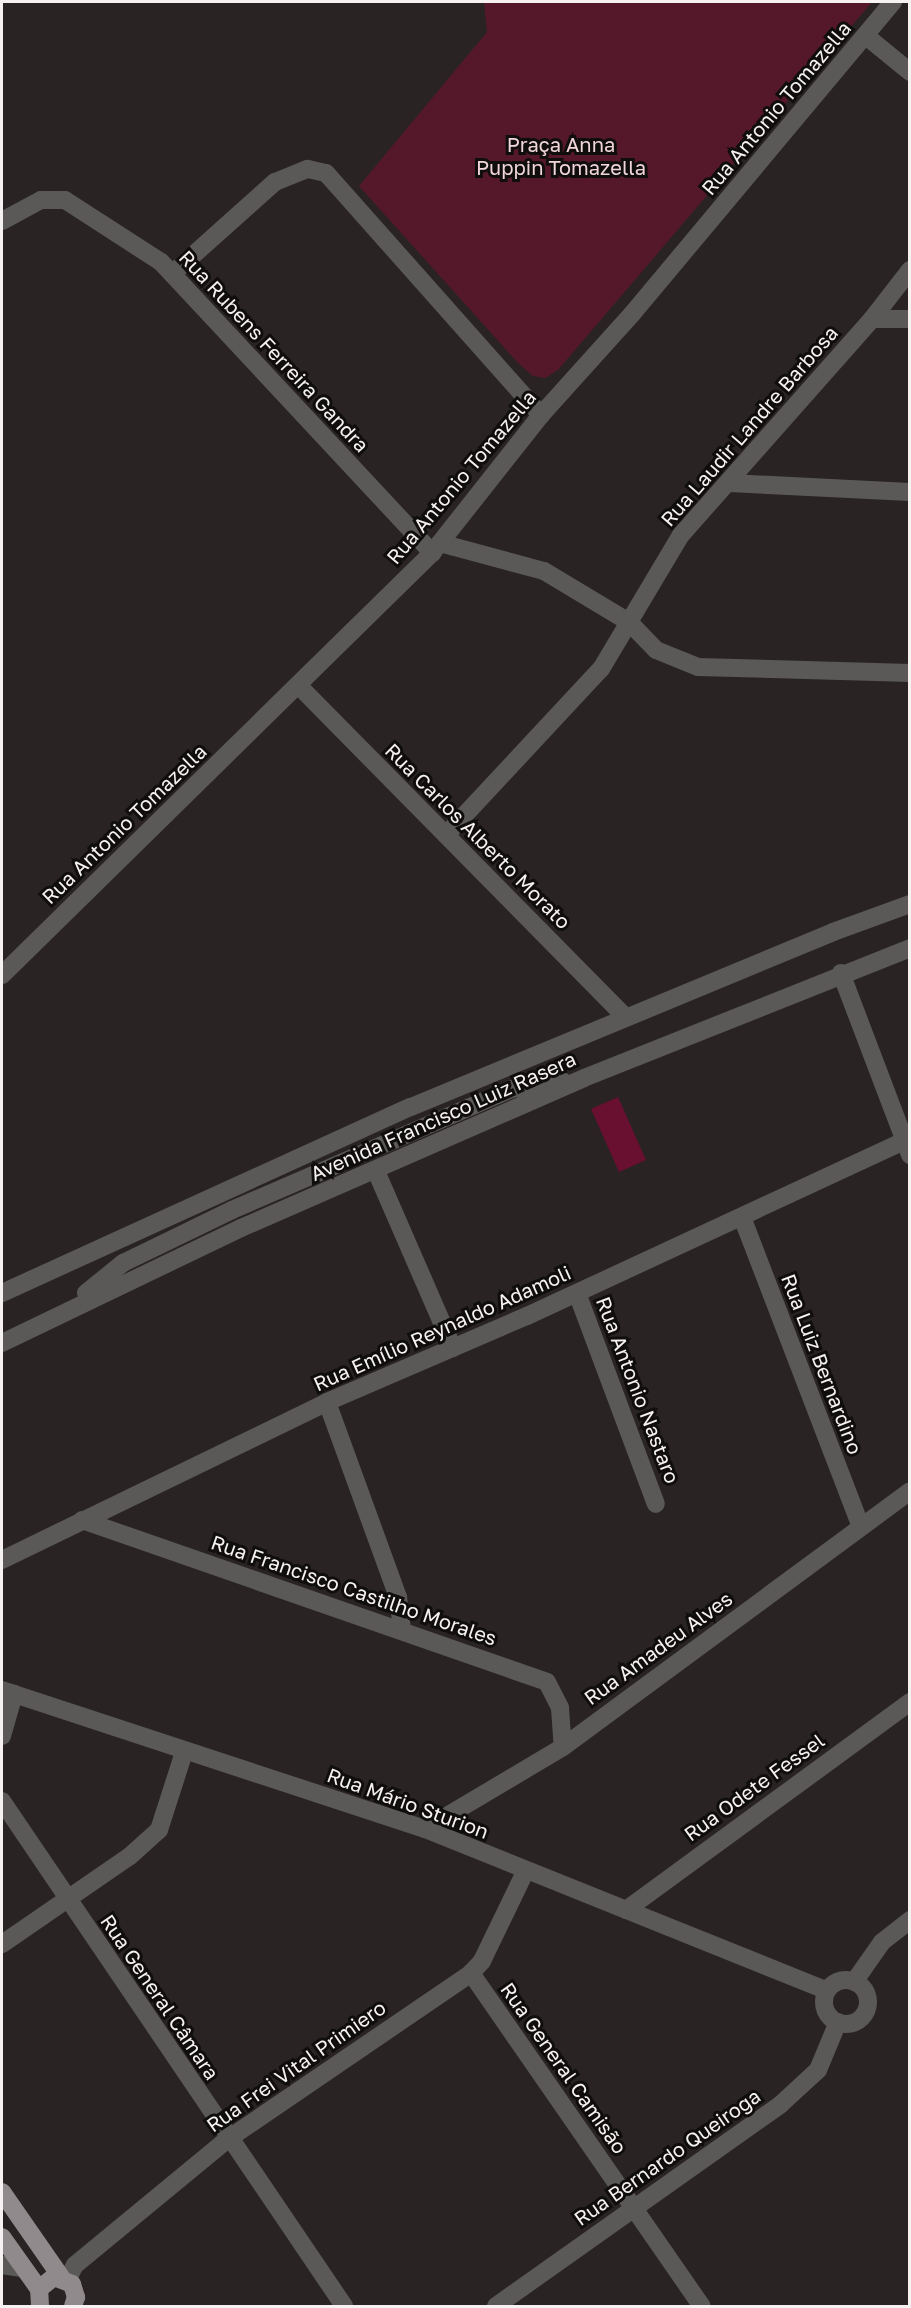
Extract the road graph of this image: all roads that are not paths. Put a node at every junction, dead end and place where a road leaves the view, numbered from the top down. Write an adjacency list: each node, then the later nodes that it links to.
1 (893, 2): 2 (street, Rua Antonio Tomazella)
2 (866, 36): 3 (street); 9 (street, Rua Antonio Tomazella)
3 (909, 72)
4 (2, 221): 6 (street, Rua Rubens Ferreira Gandra)
5 (909, 270): 7 (street, Rua Laudir Landre Barbosa)
6 (171, 274): 9 (street); 12 (street, Rua Rubens Ferreira Gandra)
7 (872, 319): 8 (street); 10 (street, Rua Laudir Landre Barbosa)
8 (909, 319)
9 (541, 415): 12 (street, Rua Antonio Tomazella)
10 (730, 483): 11 (street); 13 (street, Rua Laudir Landre Barbosa)
11 (909, 492)
12 (436, 548): 13 (street); 15 (street, Rua Antonio Tomazella)
13 (629, 622): 14 (street); 16 (street, Rua Laudir Landre Barbosa)
14 (909, 673)
15 (298, 685): 16 (street, Rua Carlos Alberto Morato); 20 (street, Rua Antonio Tomazella)
16 (446, 835): 21 (street, Rua Carlos Alberto Morato)
17 (909, 904): 21 (street, Avenida Francisco Luiz Rasera)
18 (909, 948): 19 (street, Avenida Francisco Luiz Rasera)
19 (841, 973): 22 (street, Avenida Francisco Luiz Rasera); 23 (street)
20 (2, 975)
21 (626, 1018): 26 (street, Avenida Francisco Luiz Rasera)
22 (584, 1078): 24 (street, Avenida Francisco Luiz Rasera); 28 (street)
23 (907, 1148): 25 (street, Rua Emílio Reynaldo Adamoli)
24 (376, 1171): 28 (street, Avenida Francisco Luiz Rasera); 30 (street)
25 (742, 1217): 27 (street, Rua Emílio Reynaldo Adamoli); 35 (street, Rua Luiz Bernardino)
26 (2, 1293)
27 (577, 1293): 30 (street, Rua Emílio Reynaldo Adamoli); 33 (street, Rua Antonio Nastaro)
28 (61, 1312): 29 (street, Avenida Francisco Luiz Rasera)
29 (2, 1343)
30 (453, 1348): 31 (street, Rua Emílio Reynaldo Adamoli)
31 (327, 1402): 34 (street, Rua Emílio Reynaldo Adamoli); 37 (street)
32 (909, 1491): 35 (street, Rua Amadeu Alves)
33 (656, 1504)
34 (82, 1520): 36 (street, Rua Emílio Reynaldo Adamoli); 37 (street, Rua Francisco Castilho Morales)
35 (861, 1527): 41 (street, Rua Amadeu Alves)
36 (2, 1560)
37 (402, 1631): 41 (street, Rua Francisco Castilho Morales)
38 (8, 1692): 40 (street); 42 (street, Rua Mário Sturion)
39 (909, 1702): 47 (street, Rua Odete Fessel)
40 (2, 1736)
41 (563, 1747): 44 (street, Rua Amadeu Alves)
42 (184, 1752): 44 (street, Rua Mário Sturion); 46 (street)
43 (2, 1801): 46 (street, Rua General Câmara)
44 (424, 1829): 45 (street, Rua Mário Sturion)
45 (525, 1872): 47 (street, Rua Mário Sturion); 50 (street, Rua Frei Vital Primiero)
46 (67, 1899): 49 (street); 54 (street, Rua General Câmara)
47 (626, 1910): 52 (street, Rua Mário Sturion)
48 (909, 1920): 51 (street)
49 (2, 1944)
50 (471, 1973): 54 (street, Rua Frei Vital Primiero); 56 (street, Rua General Camisão)
51 (854, 1982): 52 (street); 53 (street)
52 (827, 1991): 53 (street)
53 (838, 2022): 56 (street, Rua Bernardo Queiroga)
54 (228, 2139): 60 (street, Rua Frei Vital Primiero); 63 (street, Rua General Câmara)
55 (2, 2192): 60 (main road)
56 (633, 2207): 64 (street, Rua Bernardo Queiroga); 65 (street, Rua General Camisão)
57 (2, 2236): 59 (main road)
58 (2, 2265): 59 (street)
59 (22, 2268): 61 (main road)
60 (64, 2278): 61 (main road); 62 (main road)
61 (40, 2298)
62 (75, 2306)
63 (344, 2307)
64 (496, 2307)
65 (702, 2307)

